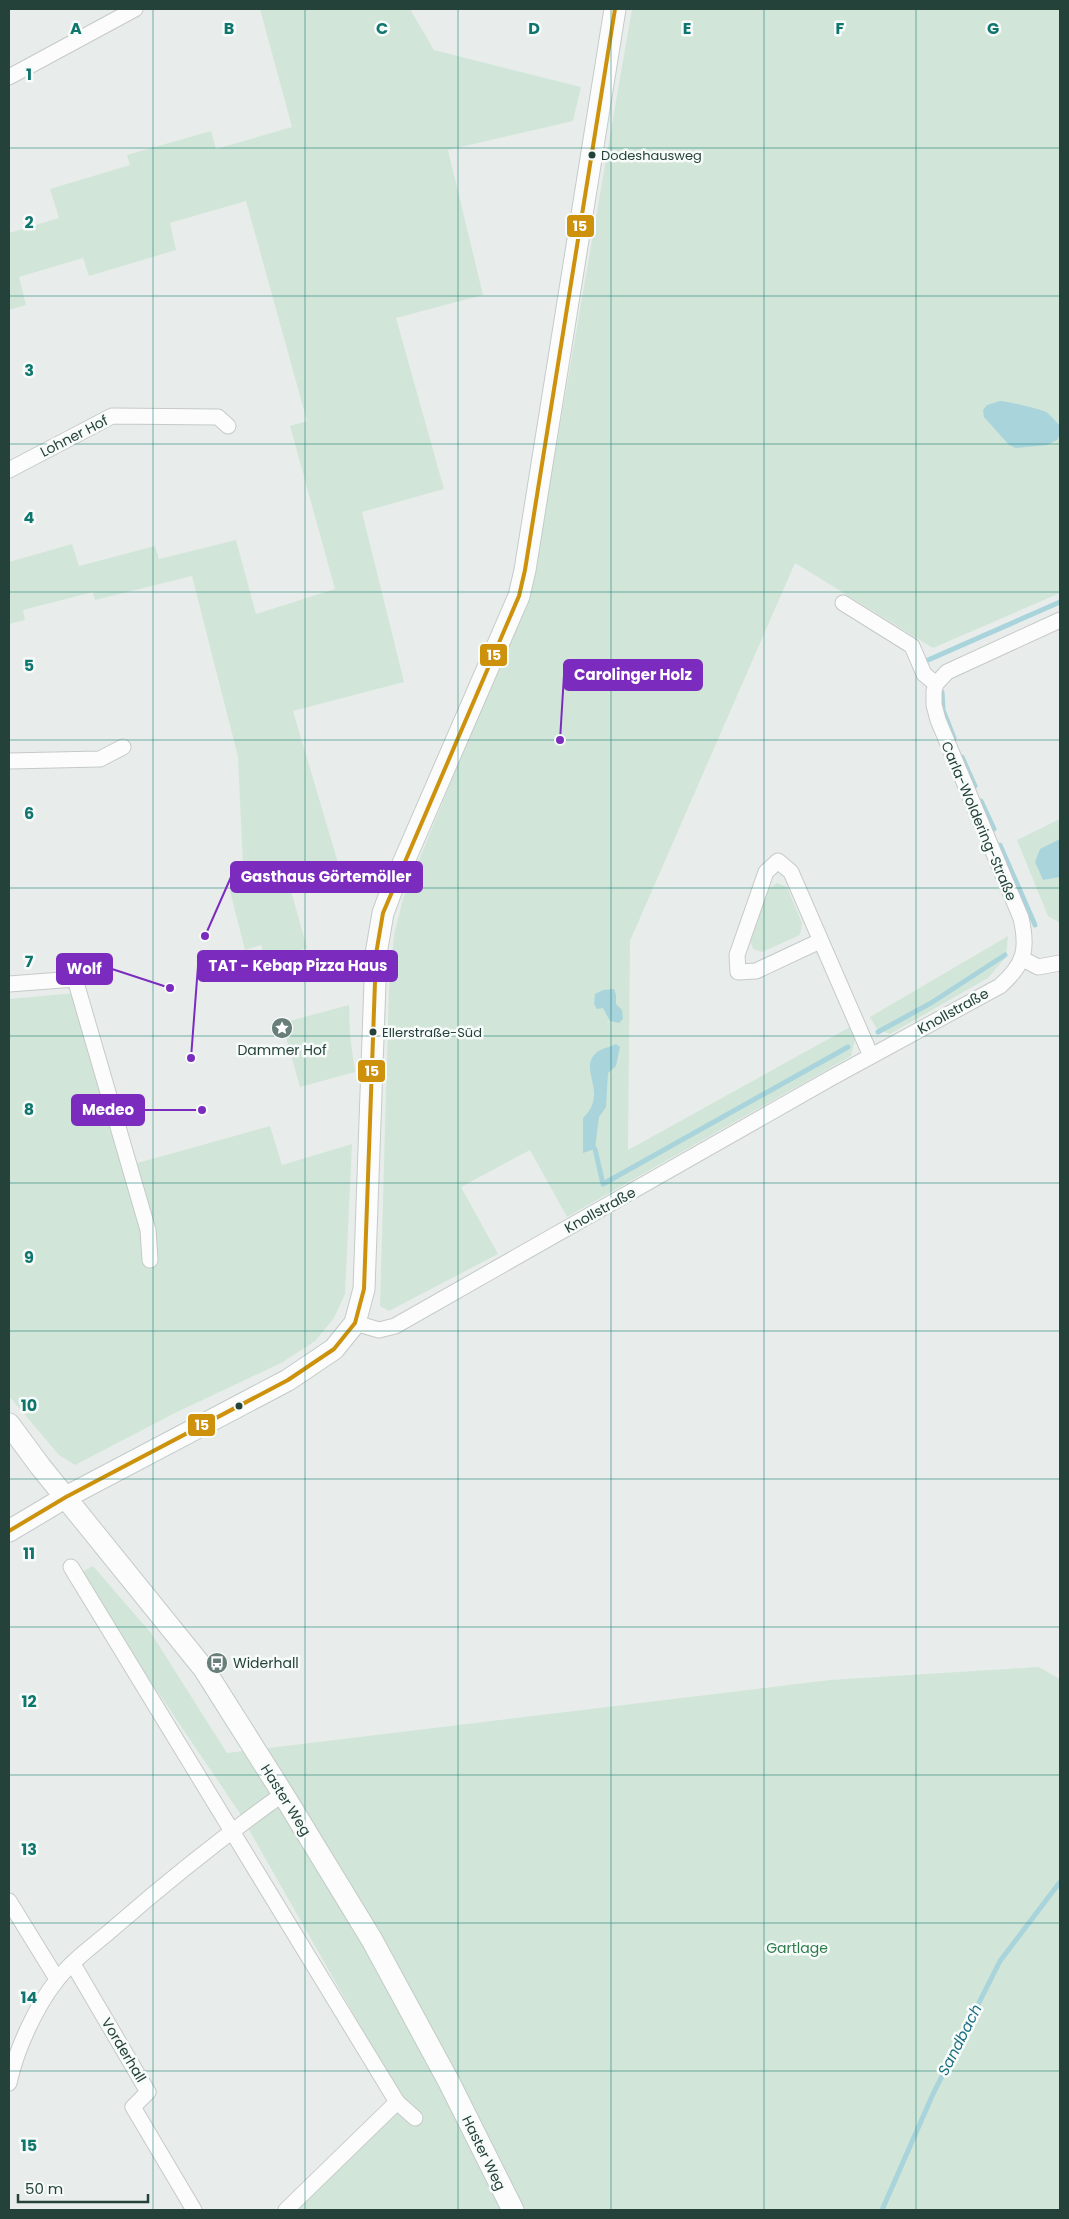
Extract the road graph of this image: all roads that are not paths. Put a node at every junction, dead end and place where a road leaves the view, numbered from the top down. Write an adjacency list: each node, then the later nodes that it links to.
1 (135, 9): 3 (street)
2 (615, 9): 17 (street)
3 (9, 77)
4 (228, 426): 5 (street, Lohner Hof)
5 (9, 470)
6 (843, 603): 8 (street)
7 (1060, 620): 8 (street)
8 (936, 684): 12 (street, Carla-Woldering-Straße)
9 (122, 747): 10 (street)
10 (9, 761)
11 (820, 941): 11 (street); 15 (street)
12 (1023, 959): 13 (street); 15 (street, Knollstraße)
13 (1060, 963)
14 (9, 984): 16 (street)
15 (871, 1056): 17 (street, Knollstraße)
16 (150, 1260)
17 (355, 1323): 19 (street)
18 (9, 1424): 19 (street, Haster Weg)
19 (66, 1497): 20 (street); 22 (street, Haster Weg)
20 (9, 1531)
21 (71, 1567): 23 (street)
22 (284, 1794): 23 (street); 32 (street, Haster Weg)
23 (232, 1829): 25 (street); 28 (street)
24 (9, 1901): 26 (street)
25 (73, 1964): 26 (street); 30 (street, Vorderhall)
26 (57, 1980): 27 (street)
27 (9, 2082)
28 (397, 2102): 29 (street); 31 (street)
29 (415, 2118)
30 (194, 2210)
31 (286, 2210)
32 (513, 2210)

